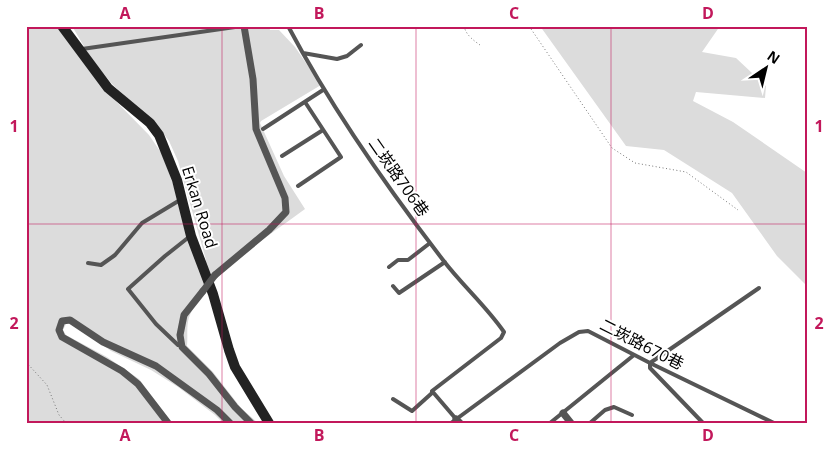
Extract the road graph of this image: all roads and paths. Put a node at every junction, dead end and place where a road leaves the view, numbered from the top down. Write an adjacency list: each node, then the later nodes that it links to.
1 (62, 26): 8 (street, Erkan Road)
2 (243, 26): 8 (lane); 37 (street, bridge)
3 (288, 26): 9 (lane, 二崁路706巷)
4 (464, 26): 7 (path)
5 (530, 26): 17 (path)
6 (361, 45): 9 (lane)
7 (480, 45)
8 (80, 49): 16 (street, Erkan Road)
9 (303, 53): 10 (lane, 二崁路706巷)
10 (323, 90): 11 (lane); 19 (lane, 二崁路706巷)
11 (305, 102): 12 (lane); 13 (lane)
12 (263, 129)
13 (323, 130): 14 (lane); 15 (lane)
14 (282, 156)
15 (298, 186)
16 (182, 199): 18 (street, Erkan Road); 21 (lane)
17 (738, 210)
18 (191, 236): 25 (lane); 38 (street, Erkan Road)
19 (430, 243): 20 (lane, 二崁路706巷); 22 (lane)
20 (444, 262): 23 (lane); 29 (lane, 二崁路706巷)
21 (88, 263)
22 (389, 267)
23 (393, 286)
24 (759, 288): 28 (lane)
25 (178, 345)
26 (634, 355): 28 (lane, 二崁路670巷); 31 (lane); 33 (lane, 二崁路670巷)
27 (26, 362): 34 (path)
28 (650, 363): 42 (lane); 43 (lane, 二崁路670巷)
29 (432, 393): 30 (lane); 33 (lane, 二崁路670巷)
30 (393, 399)
31 (564, 413): 39 (lane); 40 (street)
32 (632, 415): 41 (lane)
33 (455, 421)
34 (66, 423)
35 (168, 423): 36 (street)
36 (230, 423)
37 (251, 423)
38 (269, 423)
39 (550, 423)
40 (571, 423)
41 (590, 423)
42 (703, 423)
43 (774, 423)

